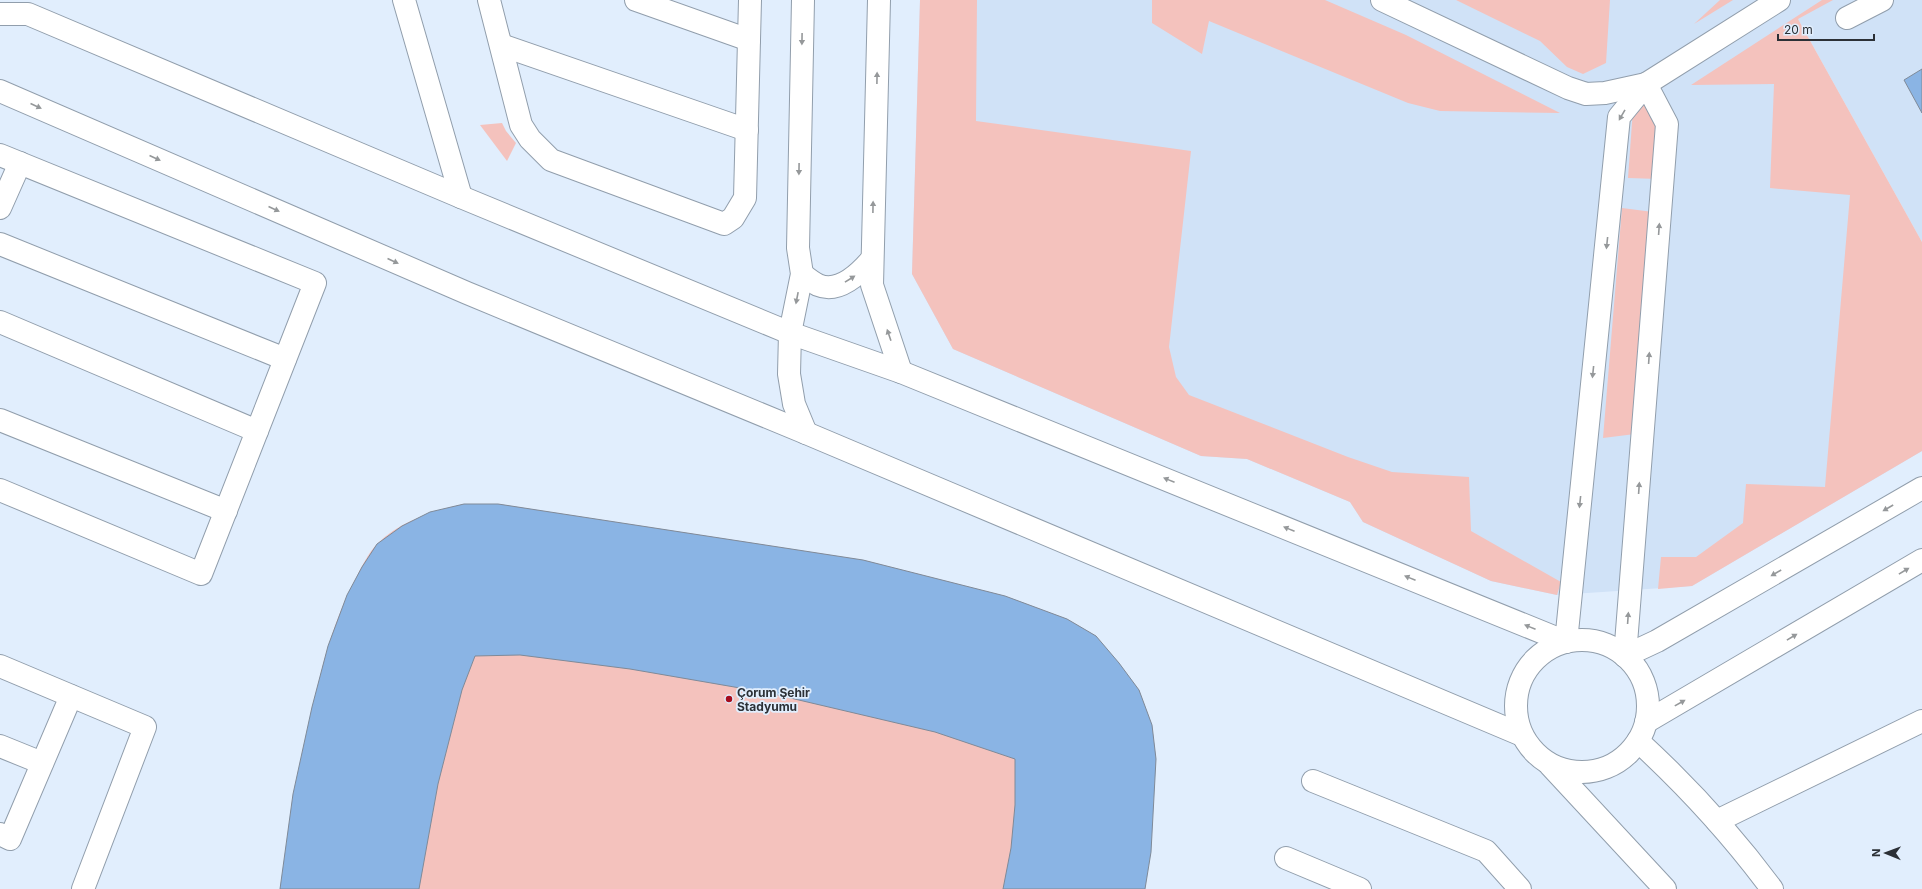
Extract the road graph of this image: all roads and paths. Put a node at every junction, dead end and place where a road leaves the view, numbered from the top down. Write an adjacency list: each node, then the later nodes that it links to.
1 (404, 0): 21 (street)
2 (489, 0): 15 (street)
3 (636, 0): 14 (street)
4 (750, 0): 14 (street)
5 (803, 0): 25 (street, one-way to 25)
6 (878, 0): 24 (street, one-way to 6)
7 (1382, 0): 16 (street)
8 (1779, 0): 16 (street)
9 (1882, 0): 13 (street)
10 (0, 3): 12 (street)
11 (0, 14): 12 (street)
12 (28, 14): 21 (street)
13 (1847, 18)
14 (749, 40): 18 (street)
15 (501, 45): 18 (street); 18 (street)
16 (1646, 84): 37 (street, one-way to 37); 38 (street, one-way to 16)
17 (0, 91): 32 (street, one-way to 32)
18 (747, 130)
19 (0, 155): 20 (street)
20 (20, 163): 22 (street); 28 (street)
21 (461, 197): 27 (street)
22 (0, 208)
23 (0, 244): 28 (street)
24 (872, 259): 25 (street, one-way to 24); 29 (street, one-way to 24)
25 (802, 274): 27 (street, one-way to 27)
26 (0, 322): 31 (street)
27 (790, 333): 29 (street); 32 (street)
28 (285, 359): 31 (street)
29 (901, 372): 37 (street, one-way to 29)
30 (0, 420): 35 (street)
31 (257, 431): 35 (street)
32 (806, 433): 43 (street)
33 (1922, 488): 38 (street, one-way to 38)
34 (0, 490): 35 (street)
35 (226, 510)
36 (1922, 560): 42 (street, one-way to 36)
37 (1566, 642): 38 (street); 43 (street)
38 (1625, 656): 42 (street)
39 (0, 666): 40 (street)
40 (71, 696): 45 (street); 51 (street)
41 (1922, 721): 48 (street)
42 (1642, 731): 46 (street); 48 (street)
43 (1522, 735): 46 (street)
44 (0, 746): 45 (street)
45 (42, 763): 49 (street)
46 (1549, 764): 54 (street)
47 (1313, 781): 53 (street)
48 (1717, 821): 55 (street)
49 (0, 834)
50 (1286, 858): 52 (street)
51 (83, 889)
52 (1360, 889)
53 (1520, 889)
54 (1665, 889)
55 (1772, 889)

